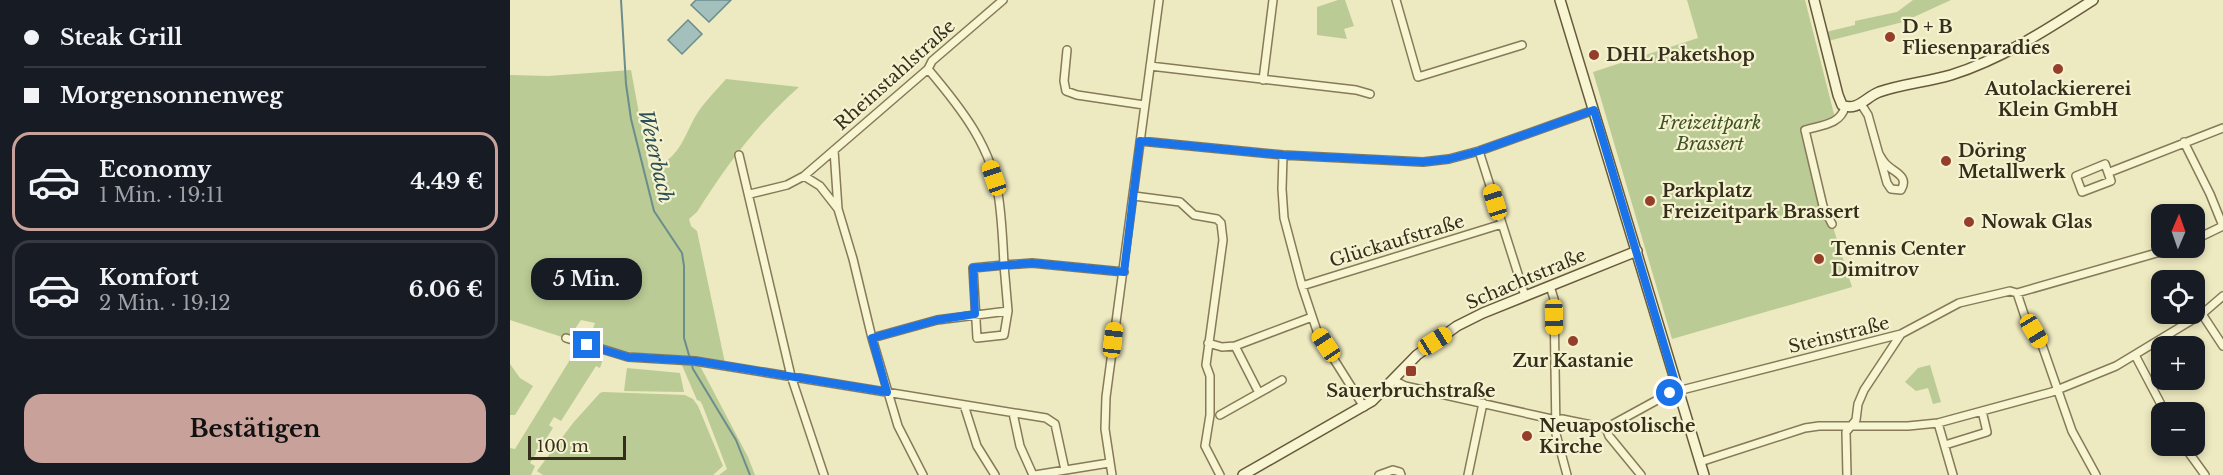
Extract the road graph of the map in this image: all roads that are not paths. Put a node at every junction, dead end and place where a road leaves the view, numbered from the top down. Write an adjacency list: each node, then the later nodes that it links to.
1 (1003, 0): 11 (street, Rheinstahlstraße)
2 (1159, 0): 10 (street)
3 (1273, 0): 12 (street)
4 (1396, 0): 8 (street)
5 (1560, 0): 19 (street)
6 (1814, 0): 18 (street)
7 (2093, 0): 16 (street)
8 (1522, 45)
9 (1067, 50): 17 (street)
10 (1150, 66): 12 (street); 17 (street)
11 (927, 69): 23 (street, Rheinstahlstraße); 39 (street)
12 (1263, 80): 14 (street)
13 (1356, 81): 14 (street)
14 (1356, 90): 15 (street)
15 (1370, 94)
16 (1861, 104): 18 (street); 25 (street)
17 (1144, 105): 21 (street)
18 (1845, 107): 34 (street)
19 (1594, 110): 24 (street); 37 (street)
20 (2223, 128): 22 (street)
21 (1140, 141): 27 (street); 31 (street)
22 (2184, 142): 28 (street); 35 (street)
23 (834, 150): 29 (street, Rheinstahlstraße); 32 (street, Rheinstahlstraße)
24 (1479, 151): 27 (street); 33 (street)
25 (1879, 154): 25 (street)
26 (739, 155): 30 (street)
27 (1283, 155): 41 (street)
28 (2110, 172): 28 (street)
29 (804, 176): 30 (street, Rheinstahlstraße); 32 (street, Rheinstahlstraße)
30 (750, 194): 59 (street)
31 (1134, 196): 40 (street); 55 (street)
32 (838, 209): 53 (street, Rheinstahlstraße)
33 (1502, 224): 41 (street, Glückaufstraße); 44 (street)
34 (1833, 224)
35 (2223, 226): 36 (street)
36 (2205, 235)
37 (1637, 250): 42 (street, Schachtstraße); 64 (street)
38 (2151, 255): 43 (street, Steinstraße)
39 (1004, 265): 40 (street); 46 (street); 48 (street)
40 (1124, 272): 80 (street)
41 (1302, 286): 49 (street)
42 (1550, 286): 44 (street, Schachtstraße); 73 (street)
43 (2017, 293): 52 (street, Steinstraße); 62 (street)
44 (1525, 296): 61 (street, Schachtstraße)
45 (2223, 296): 47 (street)
46 (1008, 311): 48 (street); 48 (street)
47 (2205, 311)
48 (975, 314): 53 (street)
49 (1312, 317): 56 (street); 69 (street)
50 (2205, 319): 57 (street)
51 (2186, 324): 58 (street)
52 (1901, 334): 64 (street, Steinstraße); 75 (street)
53 (872, 338): 63 (street, Rheinstahlstraße)
54 (566, 339): 59 (street)
55 (1208, 343): 56 (street); 89 (street)
56 (1235, 346): 65 (street)
57 (2223, 346)
58 (2135, 355): 62 (street); 66 (street)
59 (791, 376): 63 (street); 84 (street)
60 (1282, 380): 65 (street)
61 (1394, 380): 67 (street); 69 (street, Schachtstraße)
62 (2058, 390): 70 (street); 98 (street)
63 (887, 392): 68 (street); 85 (street, Rheinstahlstraße)
64 (1678, 392): 76 (street, Steinstraße); 79 (street)
65 (1259, 393): 72 (street)
66 (2160, 402)
67 (1483, 403): 73 (street); 92 (street)
68 (964, 405): 71 (street); 86 (street)
69 (1364, 407): 82 (street, Schachtstraße)
70 (1982, 411): 74 (street); 77 (street)
71 (1013, 413): 81 (street); 87 (street)
72 (1220, 415)
73 (1556, 420): 76 (street); 93 (street)
74 (1938, 423): 75 (street); 77 (street)
75 (1850, 426): 79 (street); 96 (street)
76 (1606, 428): 94 (street)
77 (1945, 445): 97 (street)
78 (2191, 456): 99 (street)
79 (1700, 462): 95 (street)
80 (1109, 463): 81 (street); 88 (street)
81 (1065, 470): 87 (street)
82 (1259, 471): 90 (street, Schachtstraße)
83 (1401, 474): 91 (street)
84 (824, 475)
85 (923, 475)
86 (995, 475)
87 (1034, 475)
88 (1112, 475)
89 (1220, 475)
90 (1243, 475)
91 (1379, 475)
92 (1468, 475)
93 (1567, 475)
94 (1641, 475)
95 (1704, 475)
96 (1847, 475)
97 (1953, 475)
98 (2096, 475)
99 (2205, 475)

